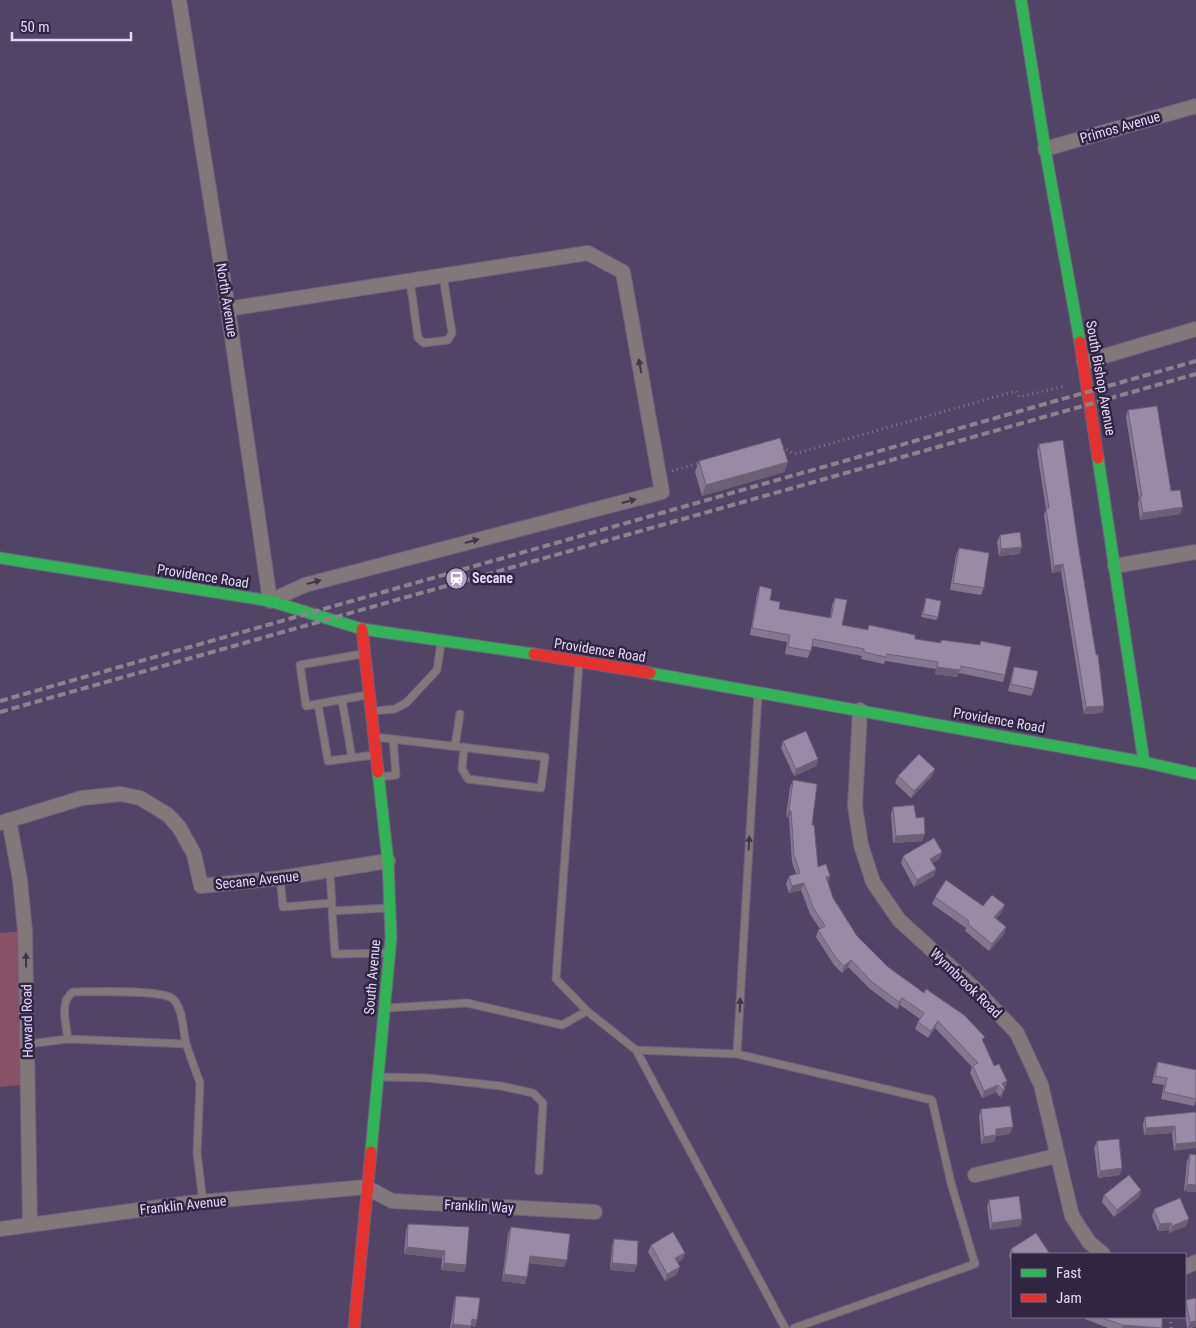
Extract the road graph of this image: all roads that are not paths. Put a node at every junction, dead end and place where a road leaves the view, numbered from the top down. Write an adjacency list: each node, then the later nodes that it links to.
1 (179, 0): 7 (street, North Avenue)
2 (1021, 0): 4 (street, South Bishop Avenue)
3 (1196, 106): 4 (street, Primos Avenue)
4 (1045, 149): 9 (street, South Bishop Avenue)
5 (443, 276): 6 (street); 6 (lane); 13 (street, one-way to 5)
6 (410, 281): 7 (street)
7 (228, 309): 13 (street, North Avenue)
8 (1196, 329): 9 (street)
9 (1084, 362): 12 (street, South Bishop Avenue)
10 (1196, 552): 12 (street)
11 (0, 558): 13 (street, Providence Road)
12 (1115, 566): 31 (street, South Bishop Avenue)
13 (270, 601): 14 (street, Providence Road)
14 (362, 629): 15 (street, Providence Road); 16 (street, South Avenue)
15 (441, 640): 17 (street, Providence Road); 23 (lane)
16 (365, 654): 19 (street, South Avenue); 21 (lane)
17 (579, 661): 18 (street, Providence Road); 43 (lane)
18 (758, 692): 22 (street, Providence Road); 48 (lane, one-way to 18)
19 (370, 695): 20 (lane); 23 (street, South Avenue)
20 (342, 700): 21 (lane); 30 (lane)
21 (318, 704): 30 (lane)
22 (860, 710): 31 (street, Providence Road); 50 (street, Wynnbrook Road)
23 (371, 711): 25 (street, South Avenue)
24 (460, 714): 27 (lane)
25 (375, 737): 26 (lane); 29 (street, South Avenue)
26 (393, 739): 27 (lane); 33 (lane)
27 (454, 746): 28 (lane)
28 (464, 747): 28 (lane)
29 (377, 755): 30 (lane); 33 (street, South Avenue)
30 (352, 758)
31 (1144, 762): 32 (street, Providence Road)
32 (1196, 774)
33 (380, 777): 35 (street, South Avenue)
34 (4, 822): 37 (street, Secane Avenue); 45 (street, Howard Road, one-way to 34)
35 (388, 861): 36 (street, Secane Avenue); 39 (street, South Avenue)
36 (330, 871): 37 (street, Secane Avenue); 38 (lane)
37 (280, 878): 38 (lane)
38 (332, 903): 40 (lane)
39 (390, 908): 40 (lane); 41 (street, South Avenue)
40 (332, 911): 41 (lane)
41 (390, 953): 42 (street, South Avenue)
42 (384, 1009): 43 (lane); 49 (street, South Avenue)
43 (587, 1011): 47 (lane)
44 (68, 1040): 45 (lane); 46 (lane); 46 (lane)
45 (28, 1044): 56 (street, Howard Road)
46 (186, 1044): 54 (lane)
47 (636, 1050): 48 (lane); 60 (lane)
48 (737, 1054): 61 (lane)
49 (377, 1077): 51 (lane); 53 (street, South Avenue)
50 (1056, 1156): 52 (street); 58 (street, Wynnbrook Road)
51 (539, 1171)
52 (975, 1175)
53 (366, 1187): 54 (street, Franklin Avenue); 55 (street, Franklin Way); 59 (street, South Avenue)
54 (203, 1202): 56 (street, Franklin Avenue)
55 (595, 1212)
56 (30, 1223): 57 (street, Franklin Avenue)
57 (0, 1229)
58 (1102, 1253)
59 (354, 1328)
60 (785, 1328)
61 (794, 1328)

